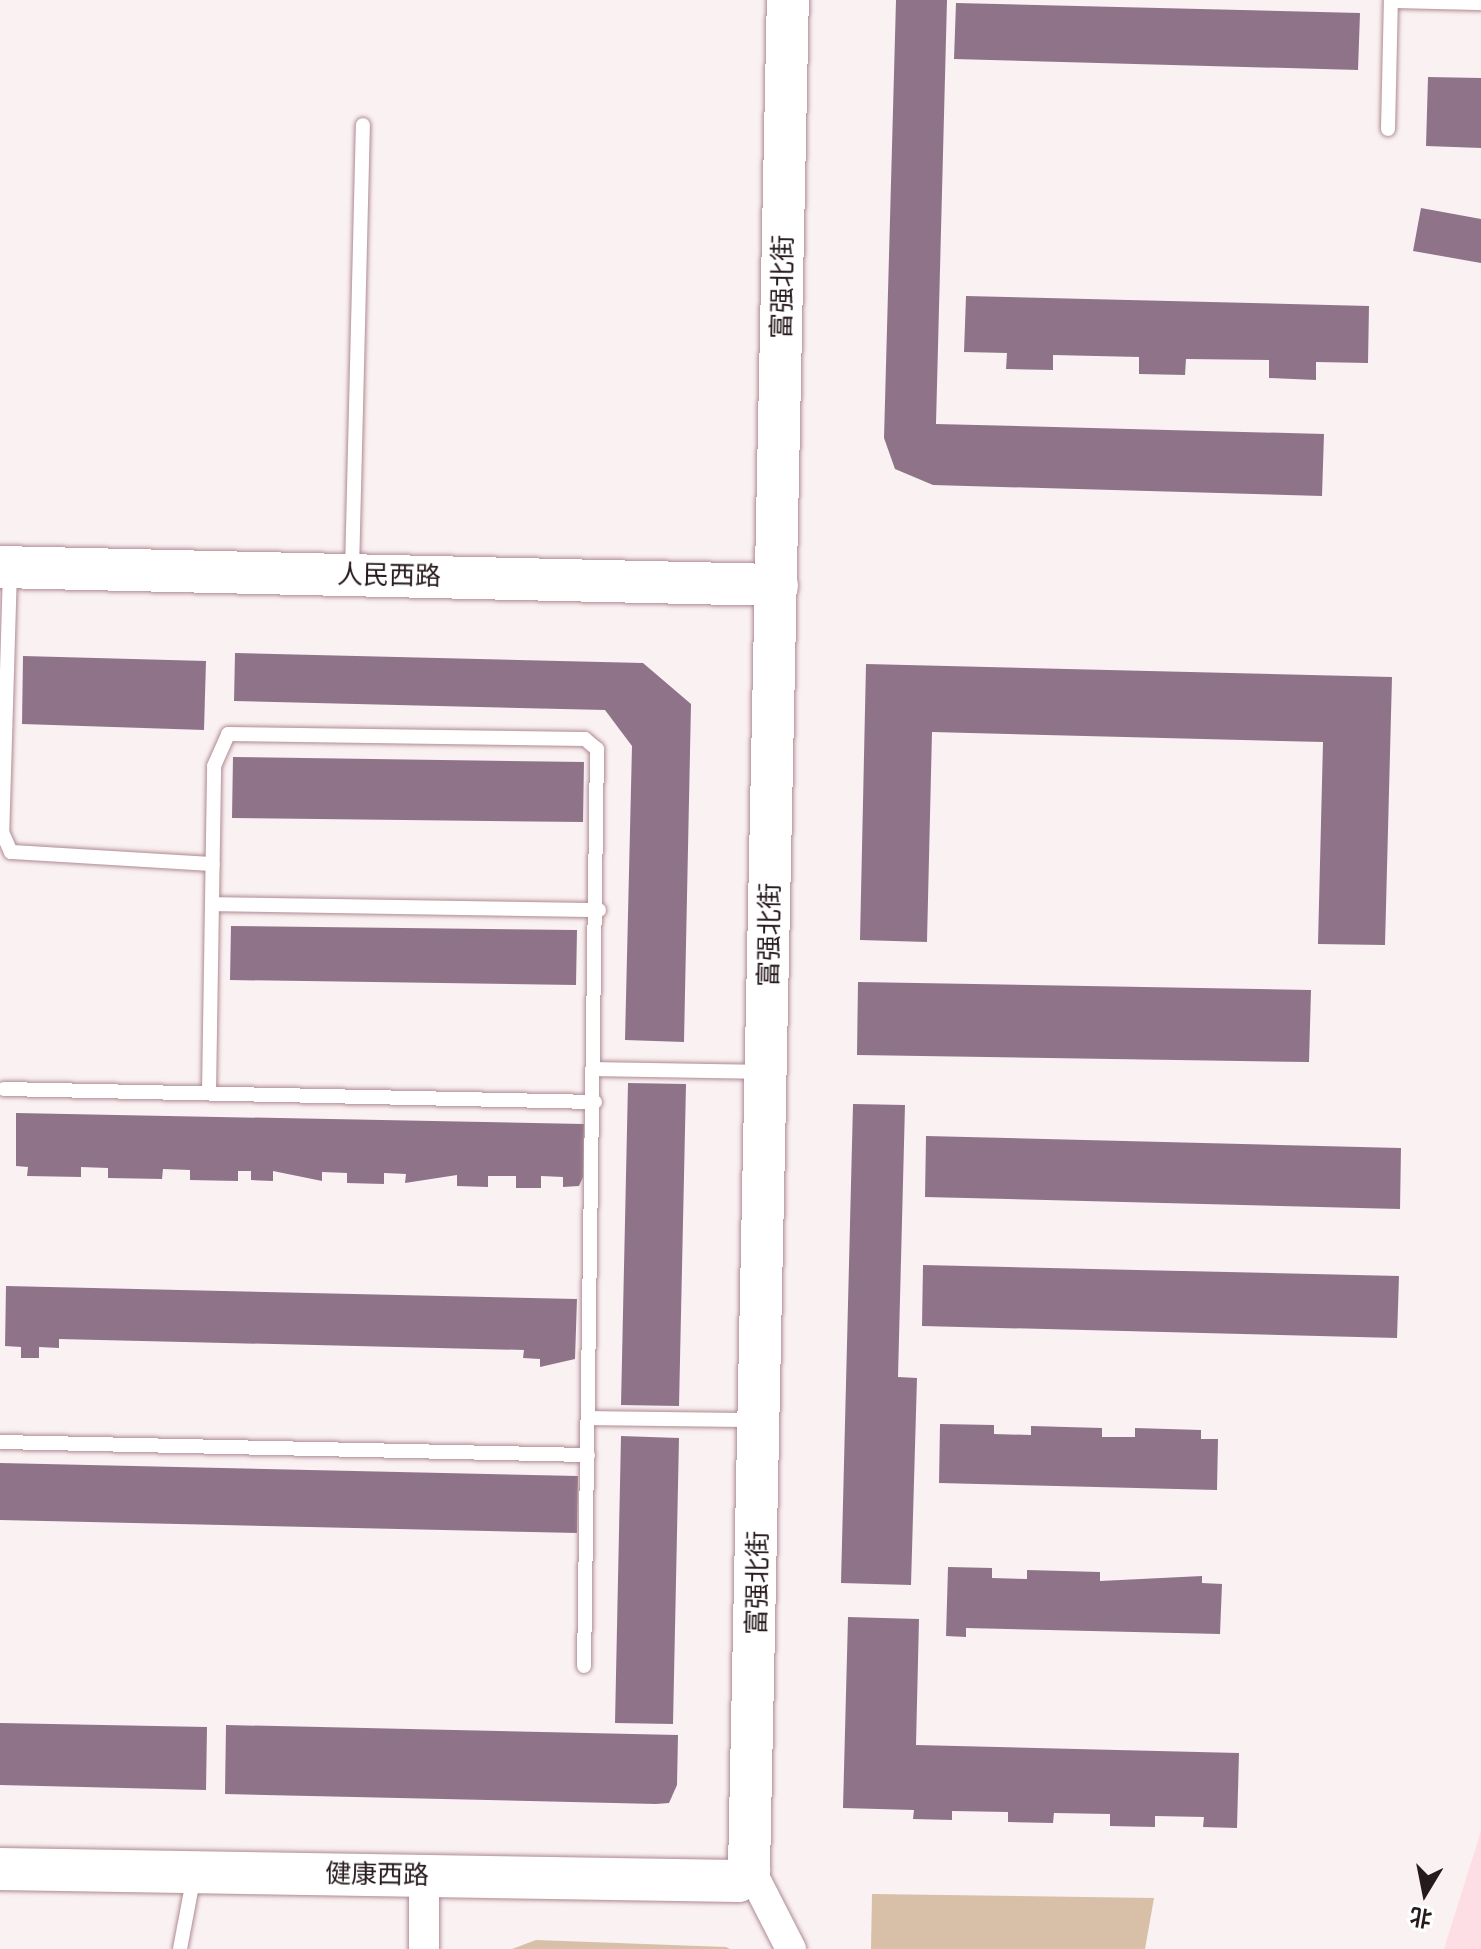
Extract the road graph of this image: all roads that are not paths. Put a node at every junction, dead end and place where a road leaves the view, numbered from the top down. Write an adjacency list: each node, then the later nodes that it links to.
1 (788, 0): 8 (street, 富强北街)
2 (1391, 1): 3 (lane); 5 (lane)
3 (1481, 3)
4 (363, 125): 7 (lane)
5 (1388, 129)
6 (5, 567): 7 (street, 人民西路); 9 (lane)
7 (352, 575): 8 (street, 人民西路)
8 (777, 585): 13 (street, 富强北街)
9 (213, 864): 10 (lane); 11 (lane)
10 (212, 904): 11 (lane); 15 (lane)
11 (599, 910): 12 (lane)
12 (596, 1069): 13 (lane); 16 (lane)
13 (768, 1072): 18 (street, 富强北街)
14 (4, 1089): 15 (lane)
15 (209, 1093): 16 (lane)
16 (595, 1102): 17 (lane)
17 (589, 1418): 18 (lane); 20 (lane)
18 (761, 1420): 23 (street, 富强北街)
19 (0, 1442): 20 (lane)
20 (588, 1455): 21 (lane)
21 (584, 1666)
22 (0, 1869): 24 (street, 健康西路)
23 (749, 1869): 25 (street, 健康西路); 28 (street)
24 (195, 1872): 25 (street, 健康西路); 26 (lane)
25 (424, 1875): 27 (street)
26 (180, 1949)
27 (424, 1949)
28 (791, 1949)

